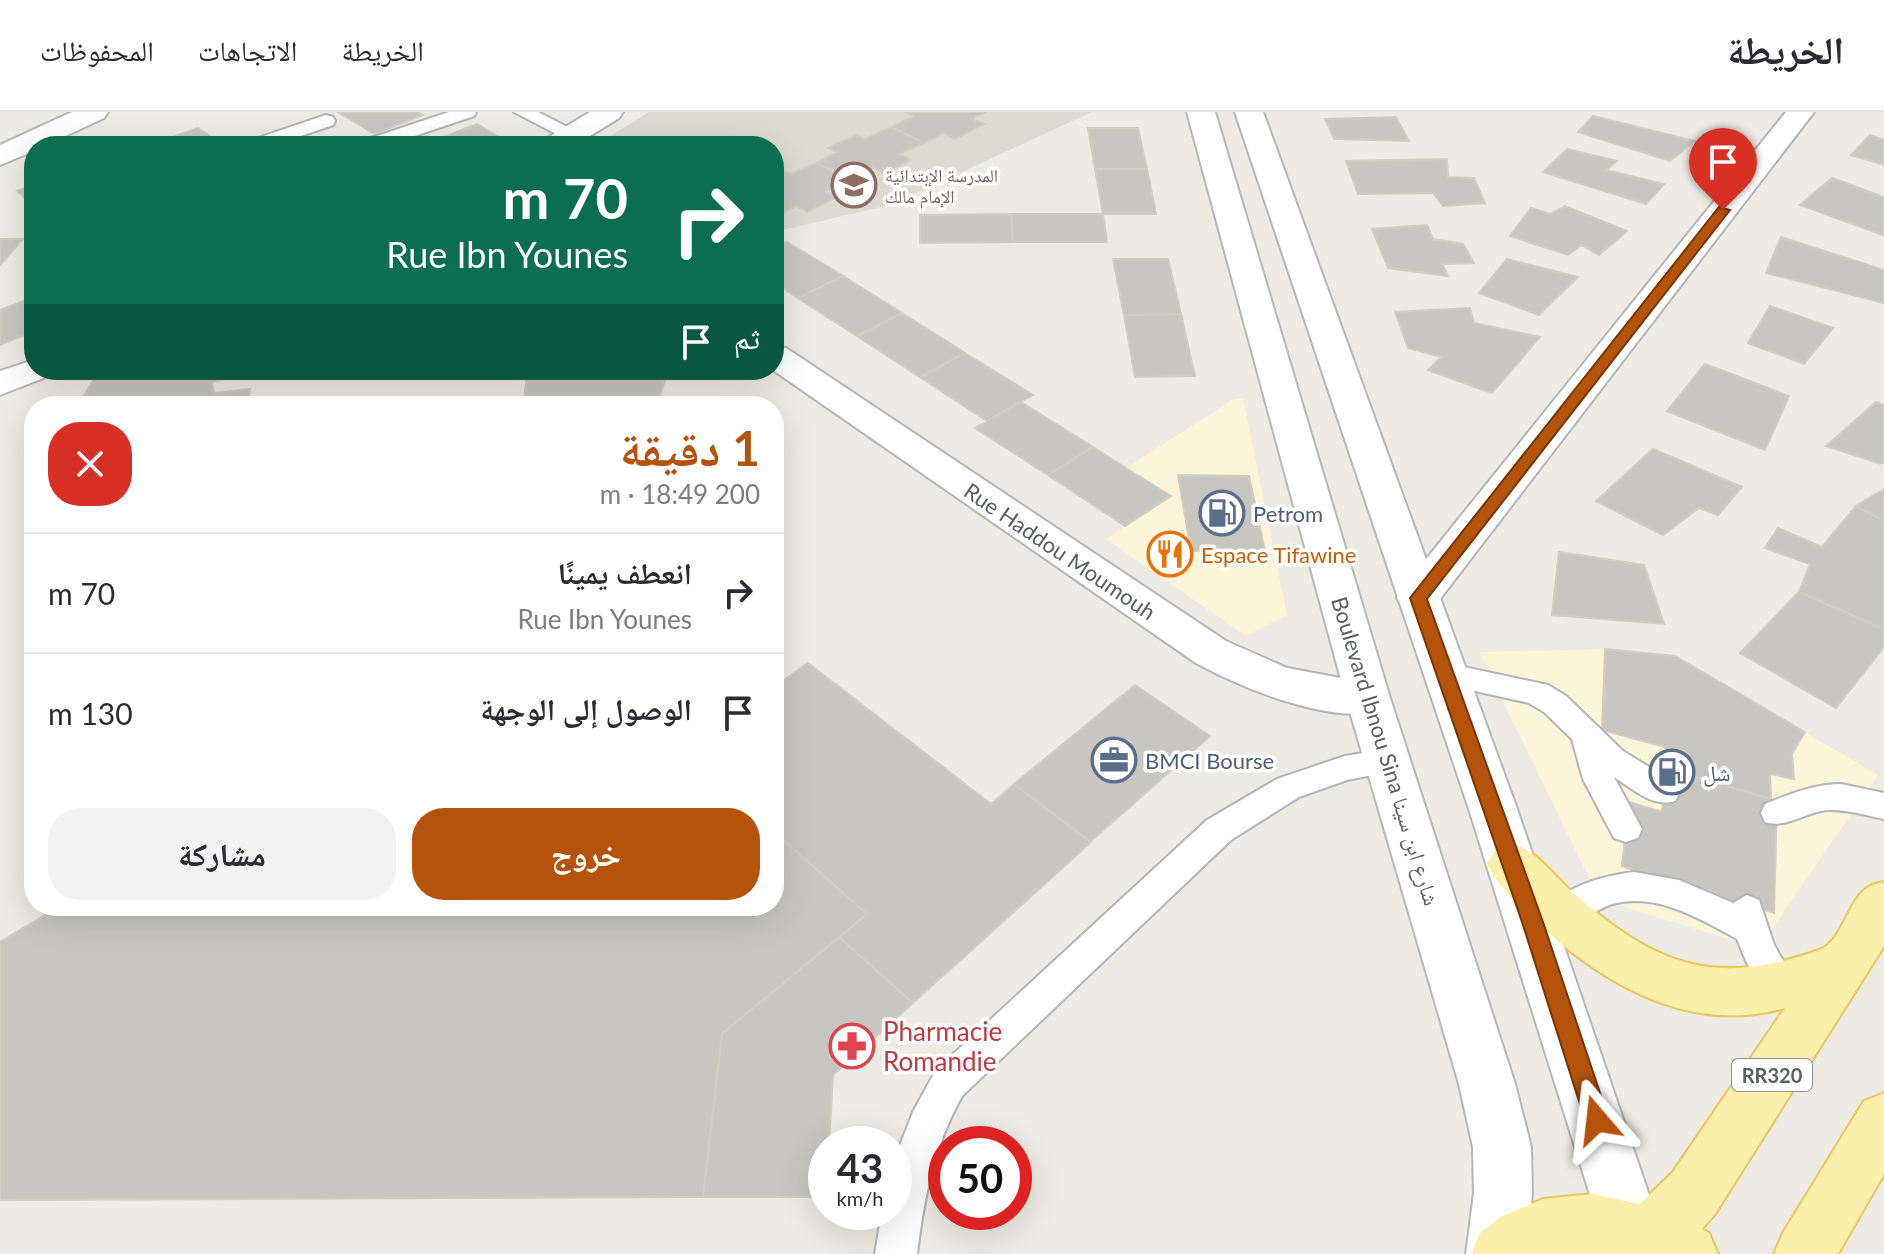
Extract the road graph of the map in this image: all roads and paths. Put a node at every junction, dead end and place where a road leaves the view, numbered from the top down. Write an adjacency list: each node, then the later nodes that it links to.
1 (94, 112): 10 (main road)
2 (467, 112): 13 (lane)
3 (523, 112): 9 (lane)
4 (609, 112): 9 (main road)
5 (1201, 112): 21 (main road, Boulevard Ibnou Sina شارع ابن سينا)
6 (1249, 112): 19 (main road)
7 (1800, 112): 19 (main road)
8 (319, 116): 11 (lane); 12 (lane)
9 (560, 128)
10 (43, 136)
11 (275, 136)
12 (351, 136)
13 (396, 136)
14 (24, 145): 15 (main road)
15 (0, 156)
16 (784, 362): 21 (main road, Rue Haddou Moumouh)
17 (24, 374): 18 (main road)
18 (0, 384)
19 (1418, 598): 20 (main road)
20 (1445, 674): 22 (lane); 28 (main road)
21 (1368, 698): 23 (main road, Boulevard Ibnou Sina شارع ابن سينا)
22 (1586, 737): 24 (lane); 27 (lane)
23 (1387, 761): 35 (lane); 36 (main road, Boulevard Ibnou Sina شارع ابن سينا)
24 (1664, 792)
25 (1884, 806): 26 (lane)
26 (1777, 813)
27 (1626, 829)
28 (1512, 864): 30 (main road); 34 (main road)
29 (1884, 903): 31 (main road, RR320)
30 (1562, 916): 32 (main road); 32 (lane)
31 (1843, 964): 32 (main road); 34 (main road, RR320)
32 (1780, 987)
33 (1884, 1120): 37 (main road)
34 (1655, 1240): 36 (main road)
35 (896, 1254)
36 (1498, 1254)
37 (1804, 1254)

